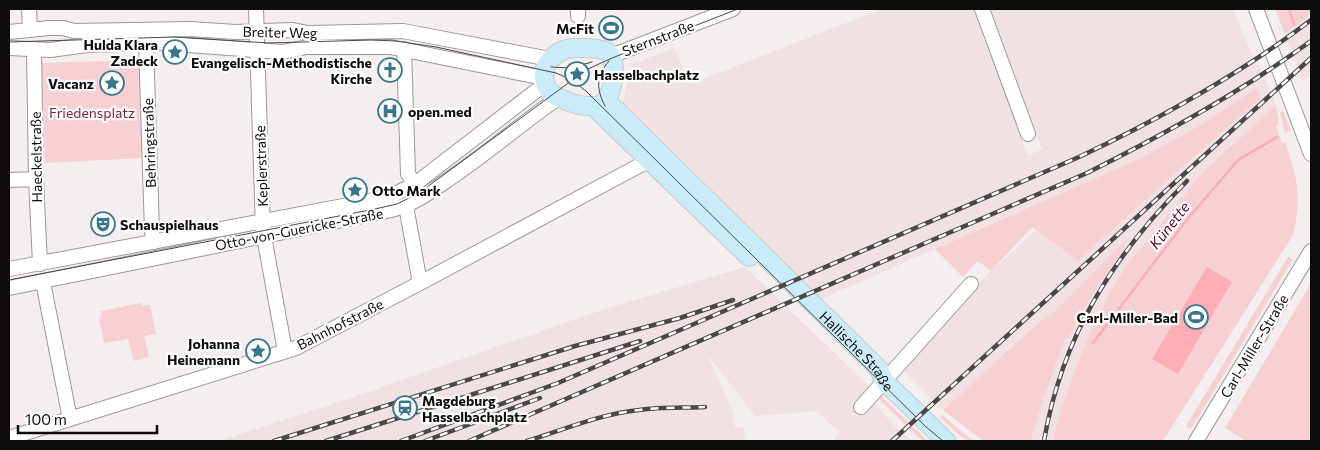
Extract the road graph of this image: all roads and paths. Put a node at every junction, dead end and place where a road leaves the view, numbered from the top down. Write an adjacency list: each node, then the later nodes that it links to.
1 (29, 9): 7 (street)
2 (256, 9): 8 (street, Keplerstraße)
3 (733, 9): 6 (street, Sternstraße)
4 (982, 9): 20 (street)
5 (1256, 9): 21 (street)
6 (703, 15): 15 (street, Sternstraße)
7 (30, 30): 8 (street, Breiter Weg); 9 (street, Breiter Weg)
8 (258, 31): 14 (street, Keplerstraße); 16 (street, Breiter Weg)
9 (9, 32)
10 (146, 43): 13 (street, Breiter Weg); 14 (street, Breiter Weg); 29 (street, Behringstraße)
11 (9, 48): 13 (street, Breiter Weg)
12 (404, 48): 14 (street, Breiter Weg); 17 (street, Breiter Weg); 26 (street)
13 (34, 49): 24 (street, Haeckelstraße)
14 (258, 51): 28 (street, Keplerstraße)
15 (611, 56): 16 (main road); 19 (main road)
16 (550, 59): 17 (main road)
17 (545, 81): 18 (main road); 26 (street, Otto-von-Guericke-Straße)
18 (558, 98): 19 (main road); 27 (street, Otto-von-Guericke-Straße)
19 (600, 103): 23 (main road, Hallische Straße); 38 (main road, Hallische Straße)
20 (1028, 134)
21 (1308, 134): 22 (street)
22 (1311, 154)
23 (648, 158): 34 (street, Bahnhofstraße); 38 (main road, Hallische Straße)
24 (36, 179): 25 (street); 31 (street, Haeckelstraße)
25 (9, 180)
26 (415, 184): 28 (street, Otto-von-Guericke-Straße)
27 (406, 206): 28 (street, Otto-von-Guericke-Straße); 34 (street)
28 (263, 229): 29 (street, Otto-von-Guericke-Straße); 33 (street, Otto-von-Guericke-Straße); 37 (street, Keplerstraße)
29 (154, 242): 31 (street, Otto-von-Guericke-Straße)
30 (1311, 251): 43 (street, Carl-Miller-Straße)
31 (40, 264): 32 (street, Otto-von-Guericke-Straße)
32 (9, 269)
33 (43, 282): 36 (street, Otto-von-Guericke-Straße); 40 (street)
34 (420, 283): 37 (street, Bahnhofstraße)
35 (971, 284): 38 (street)
36 (9, 288)
37 (286, 351): 40 (street, Bahnhofstraße)
38 (882, 384): 39 (street); 42 (main road)
39 (861, 407)
40 (70, 420): 41 (street, Bahnhofstraße)
41 (9, 438)
42 (946, 441)
43 (1196, 441)

